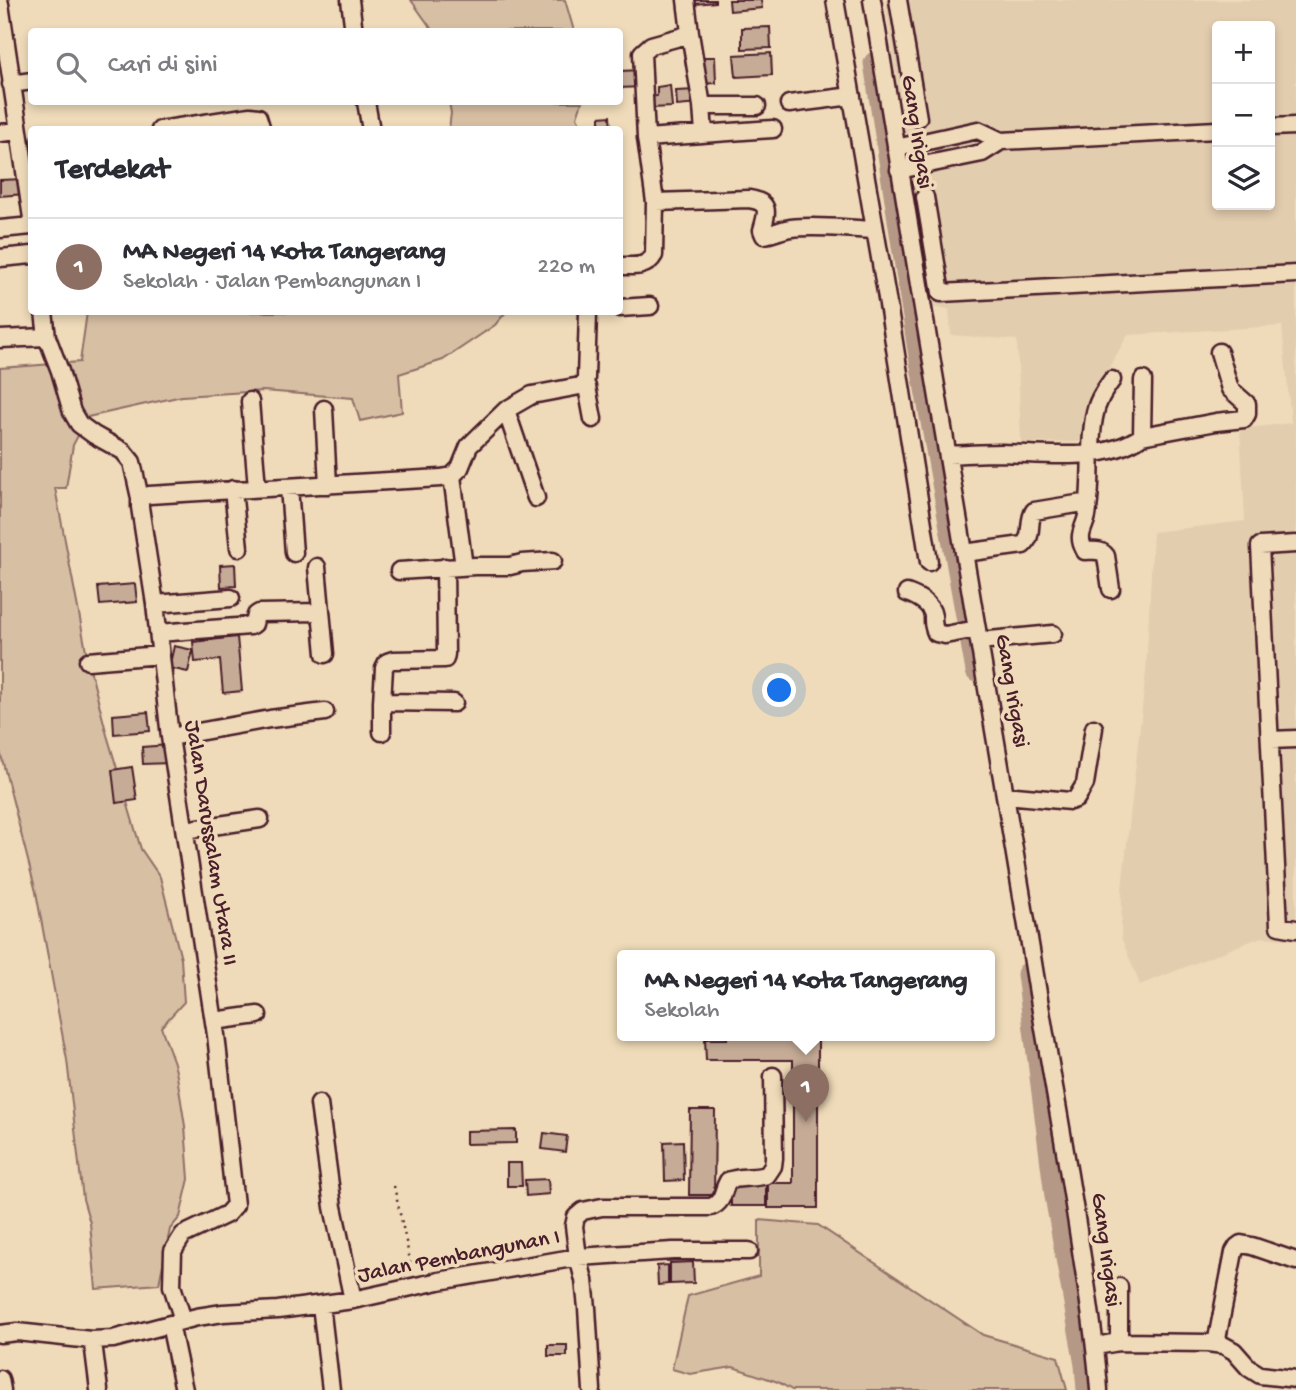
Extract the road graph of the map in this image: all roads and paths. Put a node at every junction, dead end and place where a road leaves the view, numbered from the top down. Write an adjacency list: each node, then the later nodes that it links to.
1 (350, 0): 7 (street)
2 (686, 0): 8 (street)
3 (835, 0): 11 (street)
4 (872, 0): 29 (street, Gang Irigasi)
5 (898, 0): 16 (street)
6 (0, 4): 10 (street)
7 (354, 28)
8 (690, 33): 14 (street); 27 (street)
9 (28, 82): 10 (street)
10 (11, 84): 24 (street)
11 (852, 96): 12 (street); 37 (street)
12 (789, 104)
13 (367, 105): 19 (street)
14 (702, 106): 15 (street); 26 (street)
15 (757, 106)
16 (918, 118)
17 (186, 126): 18 (street)
18 (261, 126)
19 (370, 126)
20 (1296, 126): 21 (street)
21 (1275, 127)
22 (773, 129): 26 (street)
23 (1212, 130): 28 (street)
24 (18, 131): 25 (street); 30 (street)
25 (0, 133)
26 (704, 133): 27 (street)
27 (646, 138): 34 (street)
28 (1002, 141): 29 (street); 31 (street)
29 (896, 148): 31 (street, Gang Irigasi)
30 (26, 150): 32 (street)
31 (900, 170): 57 (street, Gang Irigasi)
32 (28, 173)
33 (925, 197): 41 (street)
34 (655, 202): 37 (street); 40 (street)
35 (28, 226): 36 (street)
36 (0, 229)
37 (875, 230): 72 (street)
38 (28, 255): 39 (street)
39 (0, 258)
40 (623, 266)
41 (1296, 274)
42 (650, 306): 43 (street)
43 (623, 308)
44 (44, 315): 46 (street, Jalan Darussalam Utara II)
45 (588, 315): 51 (street)
46 (47, 337): 47 (street); 64 (street, Jalan Darussalam Utara II)
47 (0, 339)
48 (1219, 352): 56 (street)
49 (1112, 380): 58 (street)
50 (1143, 380): 56 (street)
51 (585, 383): 54 (street); 55 (street)
52 (250, 401): 62 (street)
53 (324, 409): 60 (street)
54 (506, 410): 59 (street); 65 (street)
55 (593, 419)
56 (1142, 436): 58 (street)
57 (948, 455): 58 (street); 70 (street, Gang Irigasi)
58 (1092, 455): 66 (street)
59 (453, 476): 60 (street); 75 (street)
60 (328, 485): 61 (street)
61 (289, 487): 62 (street); 69 (street)
62 (257, 488): 63 (street)
63 (233, 489): 64 (street); 68 (street)
64 (140, 498): 80 (street, Jalan Darussalam Utara II)
65 (536, 498)
66 (1089, 502): 70 (street); 77 (street)
67 (1296, 544): 95 (street)
68 (239, 548)
69 (294, 553)
70 (964, 553): 83 (street, Gang Irigasi)
71 (552, 561): 75 (street)
72 (929, 562)
73 (317, 567): 81 (street)
74 (445, 567): 75 (street); 76 (street); 88 (street)
75 (464, 567)
76 (400, 570)
77 (1111, 589)
78 (907, 593): 83 (street)
79 (231, 598): 80 (street)
80 (155, 604): 82 (street, Jalan Darussalam Utara II)
81 (321, 612): 82 (street); 85 (street)
82 (158, 633): 86 (street, Jalan Darussalam Utara II)
83 (977, 633): 84 (street); 96 (street, Gang Irigasi)
84 (1053, 634)
85 (325, 654)
86 (160, 655): 87 (street); 93 (street, Jalan Darussalam Utara II)
87 (88, 661)
88 (382, 702): 89 (street); 92 (street)
89 (454, 703)
90 (325, 712): 93 (street)
91 (1094, 728): 96 (street)
92 (382, 732)
93 (170, 737): 98 (street, Jalan Darussalam Utara II)
94 (1296, 739): 95 (street)
95 (1270, 740): 99 (street)
96 (1005, 795): 117 (street, Gang Irigasi)
97 (260, 819): 98 (street)
98 (185, 830): 101 (street, Jalan Darussalam Utara II)
99 (1296, 929)
100 (258, 1015): 101 (street)
101 (214, 1021): 112 (street, Jalan Darussalam Utara II)
102 (773, 1076): 106 (street, Jalan Pembangunan I)
103 (319, 1104): 110 (street)
104 (394, 1186): 108 (path)
105 (749, 1251): 106 (street)
106 (578, 1257): 108 (street, Jalan Pembangunan I); 125 (street)
107 (1296, 1261): 116 (street)
108 (416, 1287): 110 (street, Jalan Pembangunan I)
109 (1119, 1287): 115 (street)
110 (353, 1300): 111 (street, Jalan Pembangunan I)
111 (321, 1305): 112 (street, Jalan Pembangunan I); 124 (street)
112 (176, 1322): 114 (street, Jalan Pembangunan I); 123 (street)
113 (0, 1334): 114 (street, Jalan Pembangunan I)
114 (91, 1340): 122 (street)
115 (1119, 1342): 116 (street); 117 (street)
116 (1216, 1344): 120 (street)
117 (1096, 1346): 126 (street, Gang Irigasi)
118 (0, 1379): 121 (street)
119 (1296, 1379): 120 (street)
120 (1259, 1382)
121 (2, 1390)
122 (99, 1390)
123 (184, 1390)
124 (331, 1390)
125 (592, 1390)
126 (1099, 1390)

